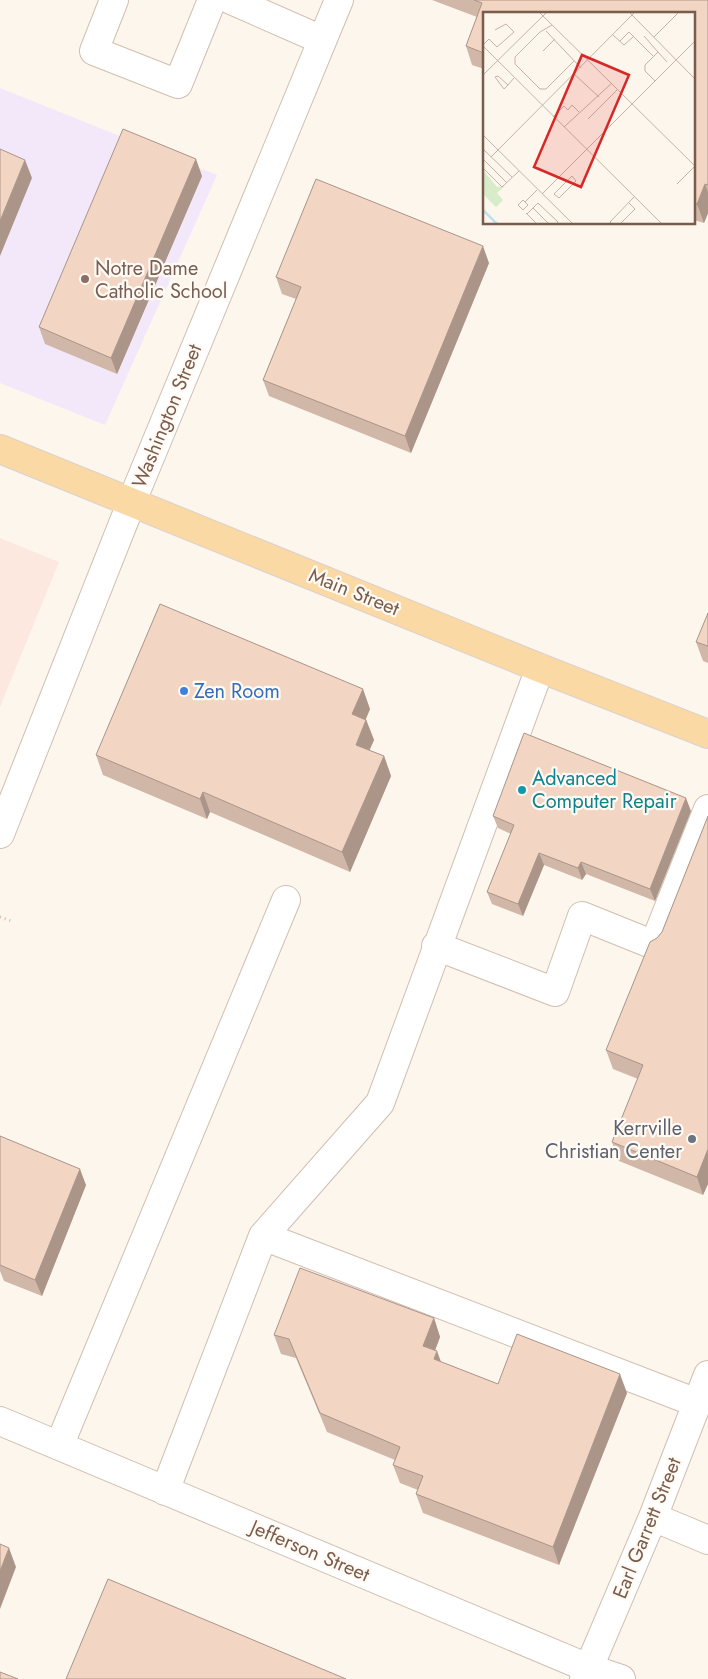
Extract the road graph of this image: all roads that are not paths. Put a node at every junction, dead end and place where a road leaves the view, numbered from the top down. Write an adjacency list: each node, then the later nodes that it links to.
1 (114, 0): 2 (street)
2 (212, 0)
3 (231, 0): 5 (street)
4 (339, 0): 5 (street, Washington Street)
5 (322, 40): 7 (street, Washington Street)
6 (0, 449): 7 (main road, Main Street)
7 (132, 501): 8 (main road, Main Street); 11 (street, Washington Street)
8 (540, 668): 9 (main road, Main Street); 13 (street)
9 (708, 734)
10 (708, 809): 13 (street)
11 (0, 834)
12 (286, 900): 18 (street)
13 (436, 946): 14 (street)
14 (263, 1236): 16 (street); 19 (street)
15 (708, 1375): 16 (street, Earl Garrett Street)
16 (697, 1404): 20 (street, Earl Garrett Street)
17 (0, 1421): 18 (street, Jefferson Street)
18 (60, 1446): 19 (street, Jefferson Street)
19 (165, 1491): 22 (street, Jefferson Street)
20 (653, 1517): 21 (street); 22 (street, Earl Garrett Street)
21 (708, 1540)
22 (586, 1673): 23 (street, Jefferson Street)
23 (621, 1679)

